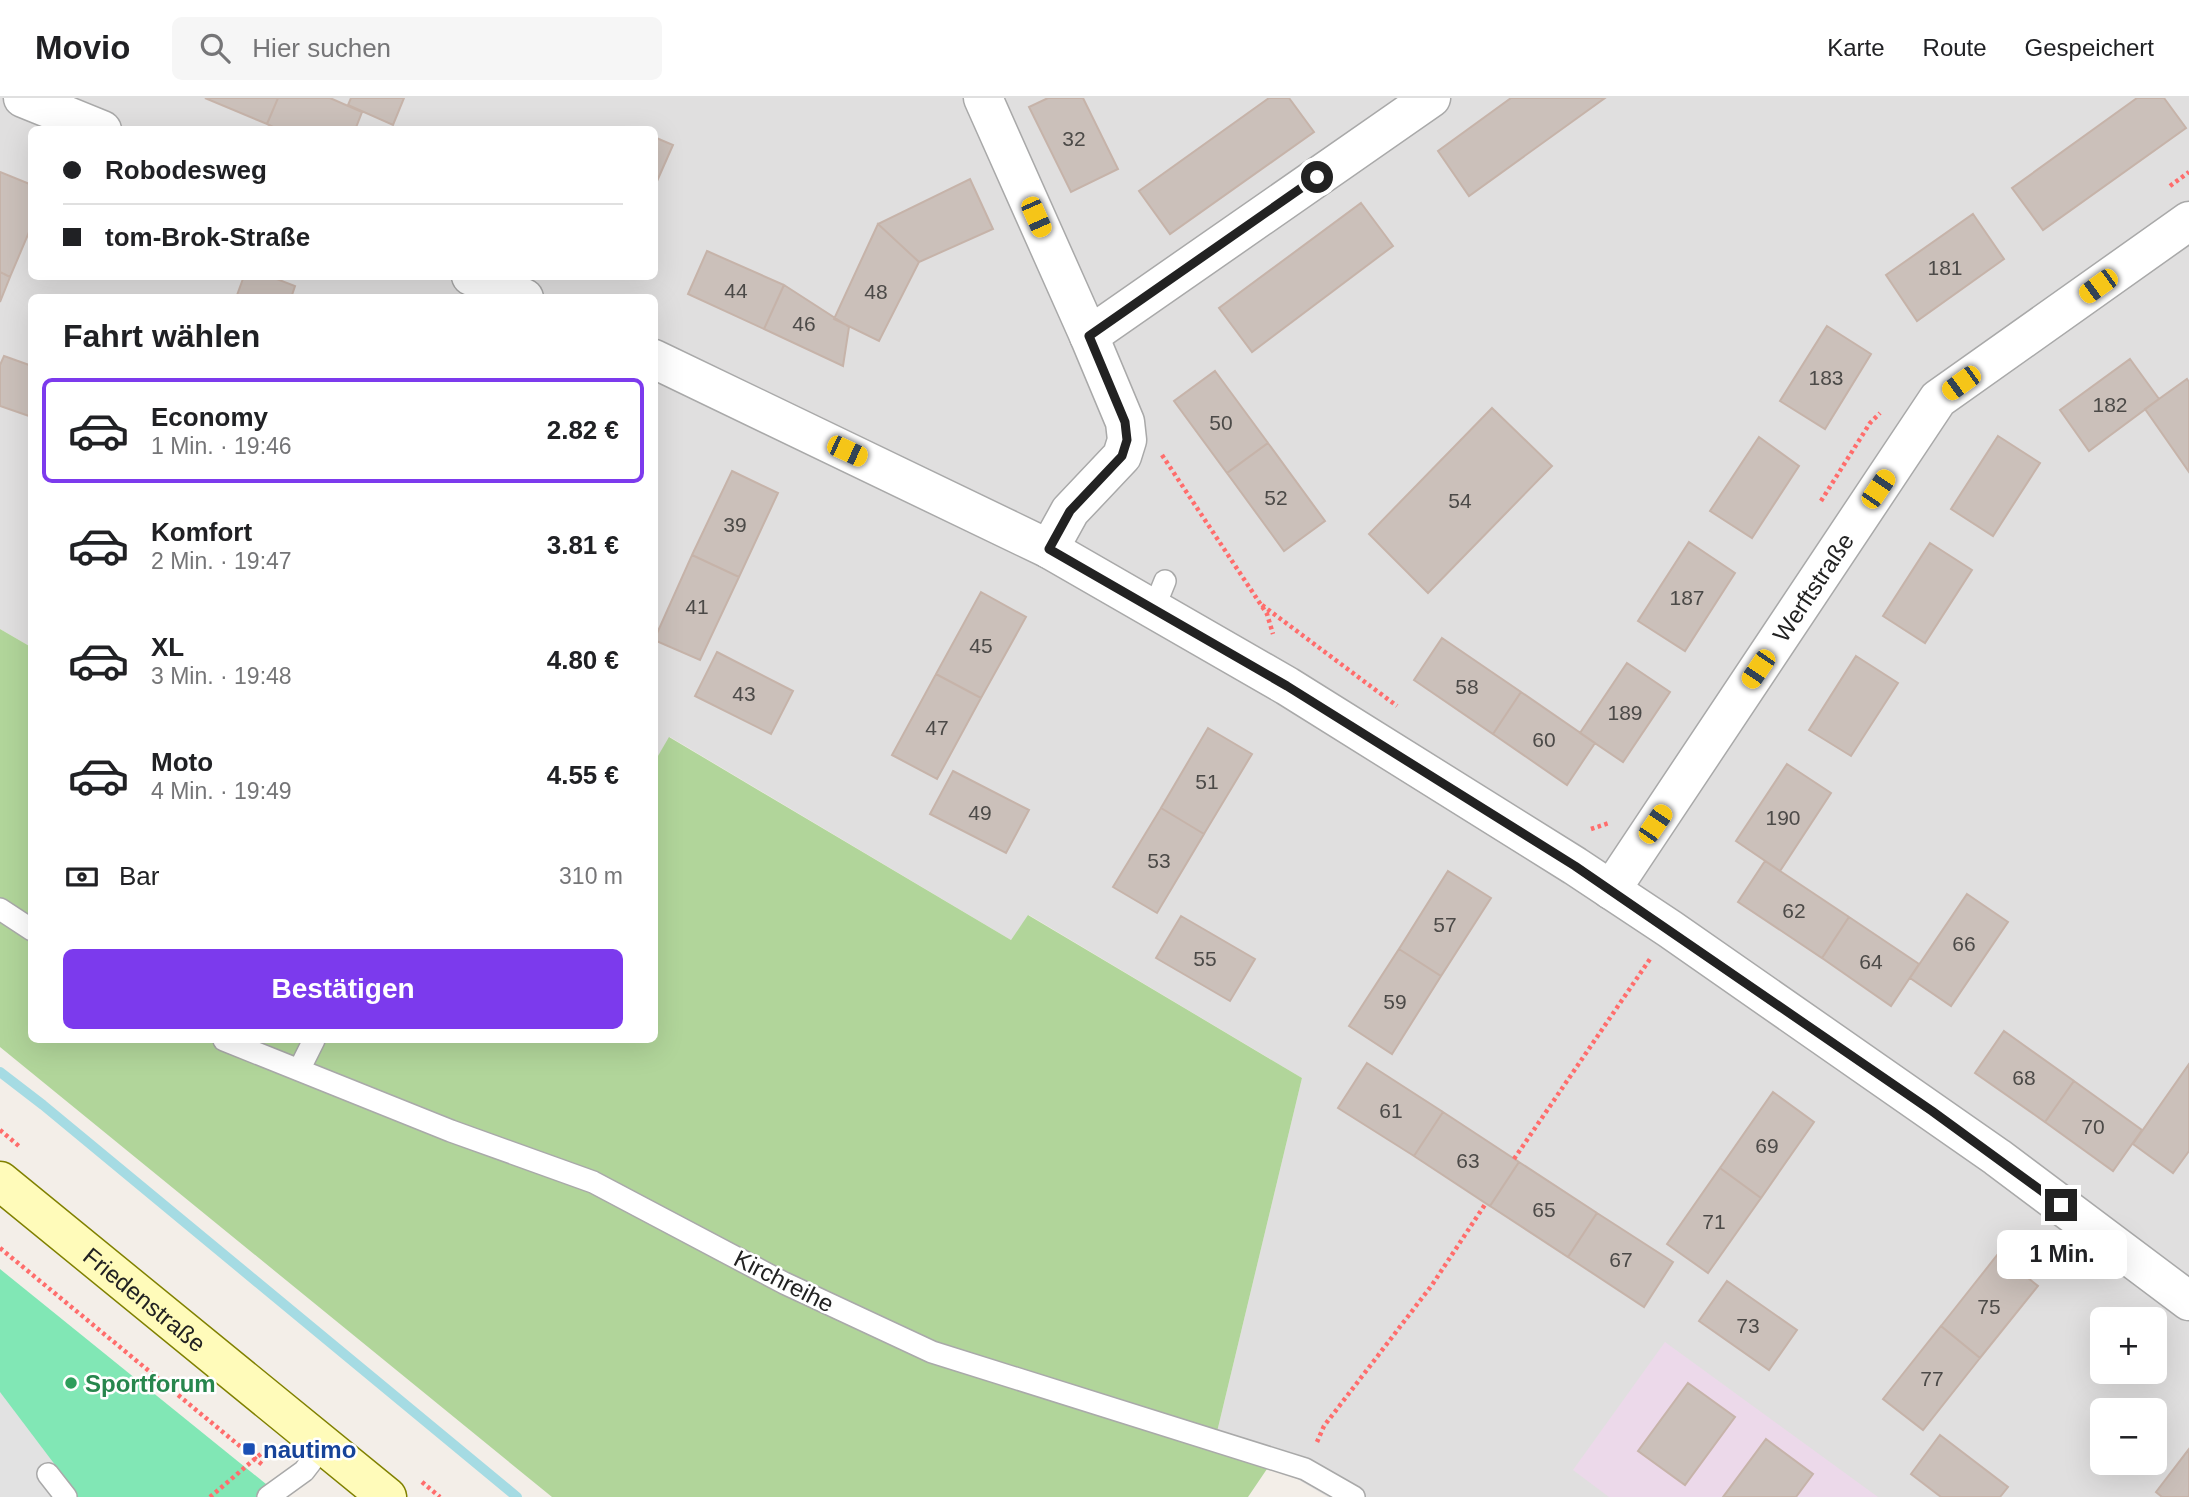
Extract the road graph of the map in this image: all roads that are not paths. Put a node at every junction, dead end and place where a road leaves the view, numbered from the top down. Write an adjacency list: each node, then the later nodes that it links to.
1 (23, 98): 4 (street)
2 (983, 98): 8 (street)
3 (1431, 98): 8 (street)
4 (93, 126)
5 (2189, 221): 11 (street, Werftstraße)
6 (481, 280): 7 (street)
7 (514, 294)
8 (1089, 336): 10 (street)
9 (658, 361): 10 (street)
10 (1049, 549): 11 (street)
11 (1611, 890): 18 (street)
12 (0, 909): 13 (lane)
13 (28, 927)
14 (232, 1043): 16 (lane, Kirchreihe)
15 (312, 1043): 16 (lane)
16 (299, 1070): 24 (lane, Kirchreihe)
17 (0, 1181): 19 (main road, Friedenstraße)
18 (2189, 1301)
19 (324, 1445): 22 (lane); 23 (main road, Friedenstraße)
20 (48, 1474): 21 (lane)
21 (66, 1497)
22 (268, 1497)
23 (387, 1497)
24 (1354, 1497)

